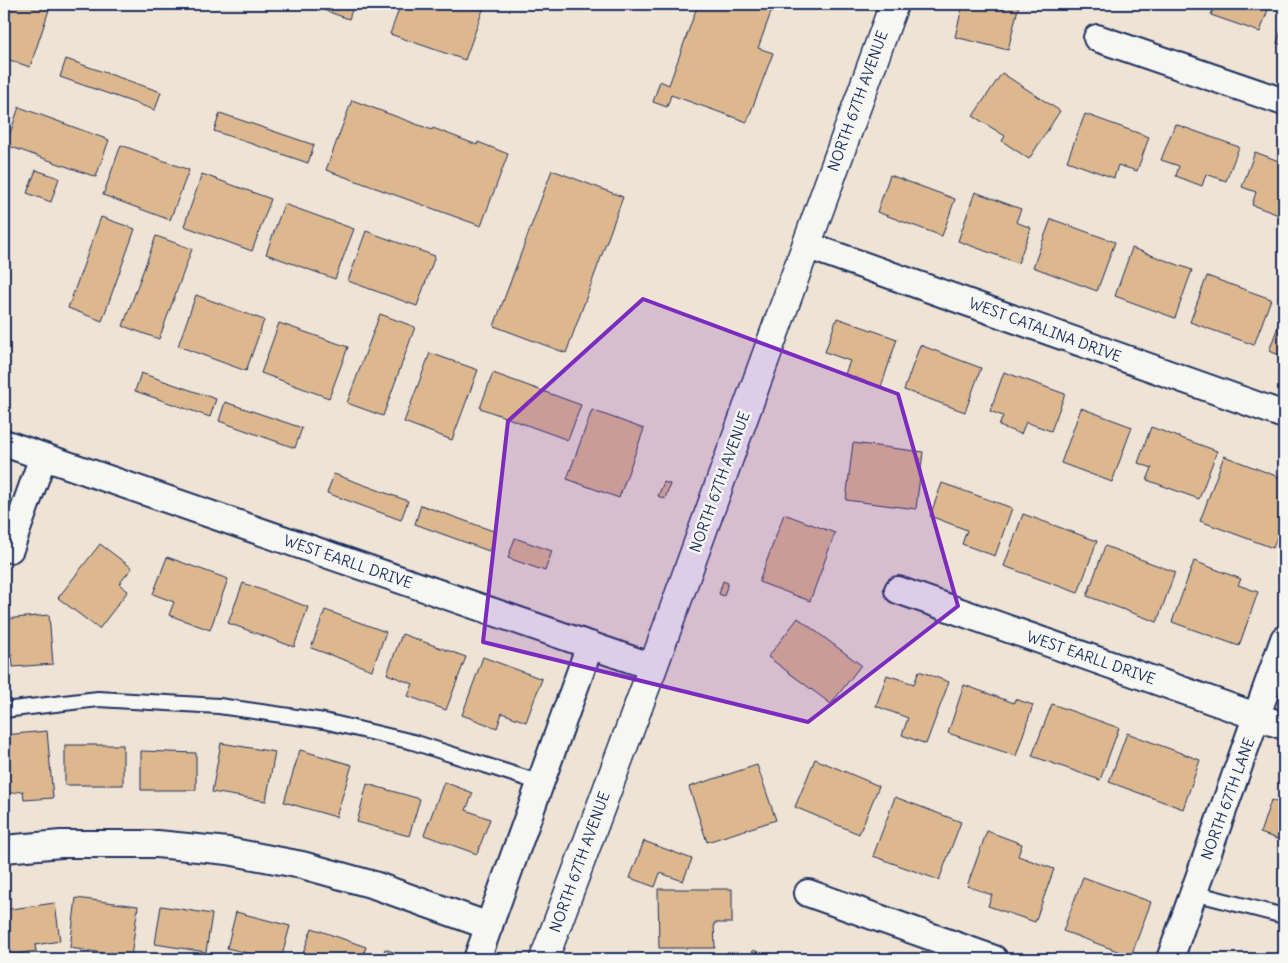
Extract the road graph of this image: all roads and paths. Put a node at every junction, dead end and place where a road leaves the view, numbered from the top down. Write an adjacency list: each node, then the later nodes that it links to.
1 (894, 4): 4 (main road, NORTH 67TH AVENUE)
2 (1097, 38): 3 (street)
3 (1284, 102)
4 (806, 245): 5 (street, WEST CATALINA DRIVE); 12 (main road, NORTH 67TH AVENUE)
5 (1284, 415)
6 (4, 443): 7 (street, WEST EARLL DRIVE)
7 (43, 457): 8 (street); 11 (street, WEST EARLL DRIVE)
8 (10, 549)
9 (898, 590): 14 (street, WEST EARLL DRIVE)
10 (1284, 639): 14 (street, NORTH 67TH LANE)
11 (590, 645): 12 (street, WEST EARLL DRIVE); 16 (street)
12 (653, 667): 23 (main road, NORTH 67TH AVENUE)
13 (4, 710): 16 (lane)
14 (1257, 717): 15 (street, WEST EARLL DRIVE); 19 (street, NORTH 67TH LANE)
15 (1284, 726)
16 (541, 782): 21 (street)
17 (4, 849): 21 (street)
18 (808, 893): 24 (street)
19 (1194, 893): 20 (lane); 25 (street, NORTH 67TH LANE)
20 (1284, 916)
21 (489, 926): 22 (street)
22 (477, 959)
23 (544, 959)
24 (994, 959)
25 (1170, 959)

